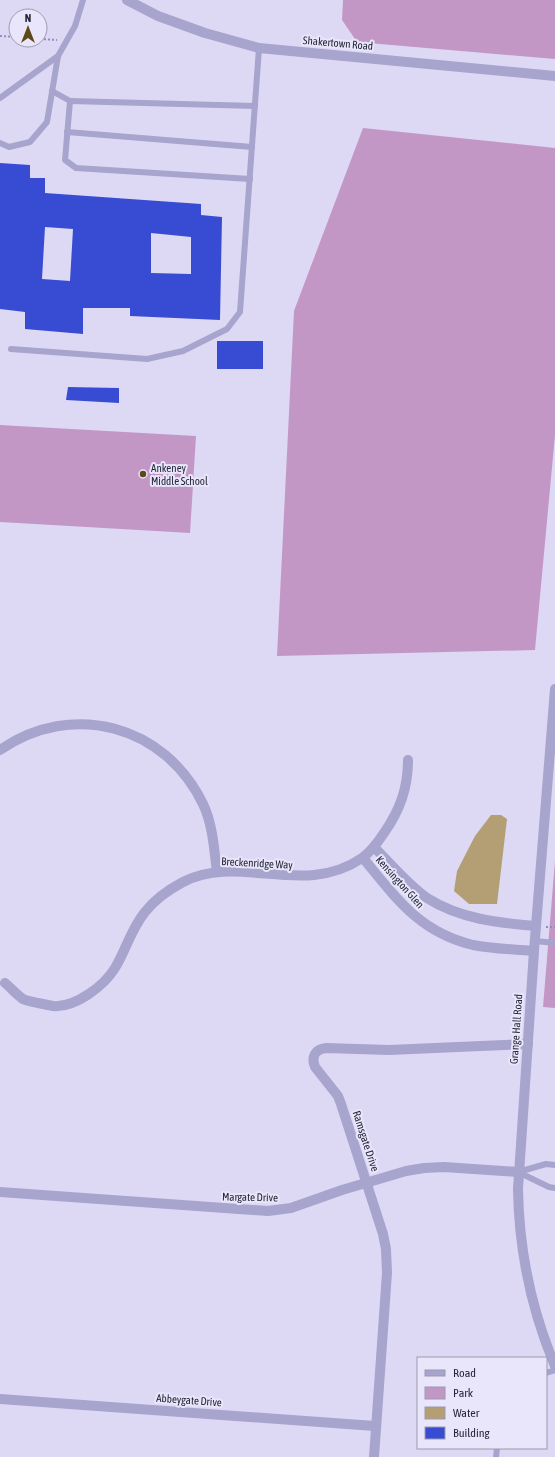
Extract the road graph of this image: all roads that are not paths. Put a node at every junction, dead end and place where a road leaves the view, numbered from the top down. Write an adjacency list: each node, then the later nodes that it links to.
1 (83, 0): 4 (lane)
2 (128, 0): 3 (street, Shakertown Road)
3 (260, 48): 5 (street, Shakertown Road); 9 (lane)
4 (58, 56): 6 (lane); 7 (lane)
5 (555, 76)
6 (52, 91): 8 (lane); 11 (lane)
7 (0, 98)
8 (70, 101): 9 (lane); 10 (lane)
9 (255, 106): 12 (lane)
10 (67, 132): 12 (lane); 13 (lane)
11 (0, 143)
12 (252, 147): 13 (lane)
13 (250, 180): 14 (lane)
14 (11, 349)
15 (555, 689): 21 (street, Grange Hall Road)
16 (0, 750): 20 (street)
17 (408, 760): 18 (street, Breckenridge Way)
18 (374, 847): 19 (street, Breckenridge Way); 21 (street, Kensington Glen)
19 (363, 858): 20 (street, Breckenridge Way); 23 (street, Kensington Glen)
20 (217, 872): 24 (street, Breckenridge Way)
21 (536, 926): 23 (street, Grange Hall Road)
22 (555, 943): 23 (lane)
23 (534, 946): 25 (street, Grange Hall Road)
24 (5, 983)
25 (528, 1044): 27 (street, Grange Hall Road); 28 (street, Ramsgate Drive)
26 (555, 1165): 27 (lane)
27 (518, 1172): 28 (street, Margate Drive); 29 (lane); 31 (street, Grange Hall Road)
28 (367, 1184): 30 (street, Margate Drive); 33 (street, Ramsgate Drive)
29 (555, 1188)
30 (0, 1192)
31 (555, 1366)
32 (0, 1399): 33 (street, Abbeygate Drive)
33 (376, 1426): 34 (street, Ramsgate Drive)
34 (374, 1457)

